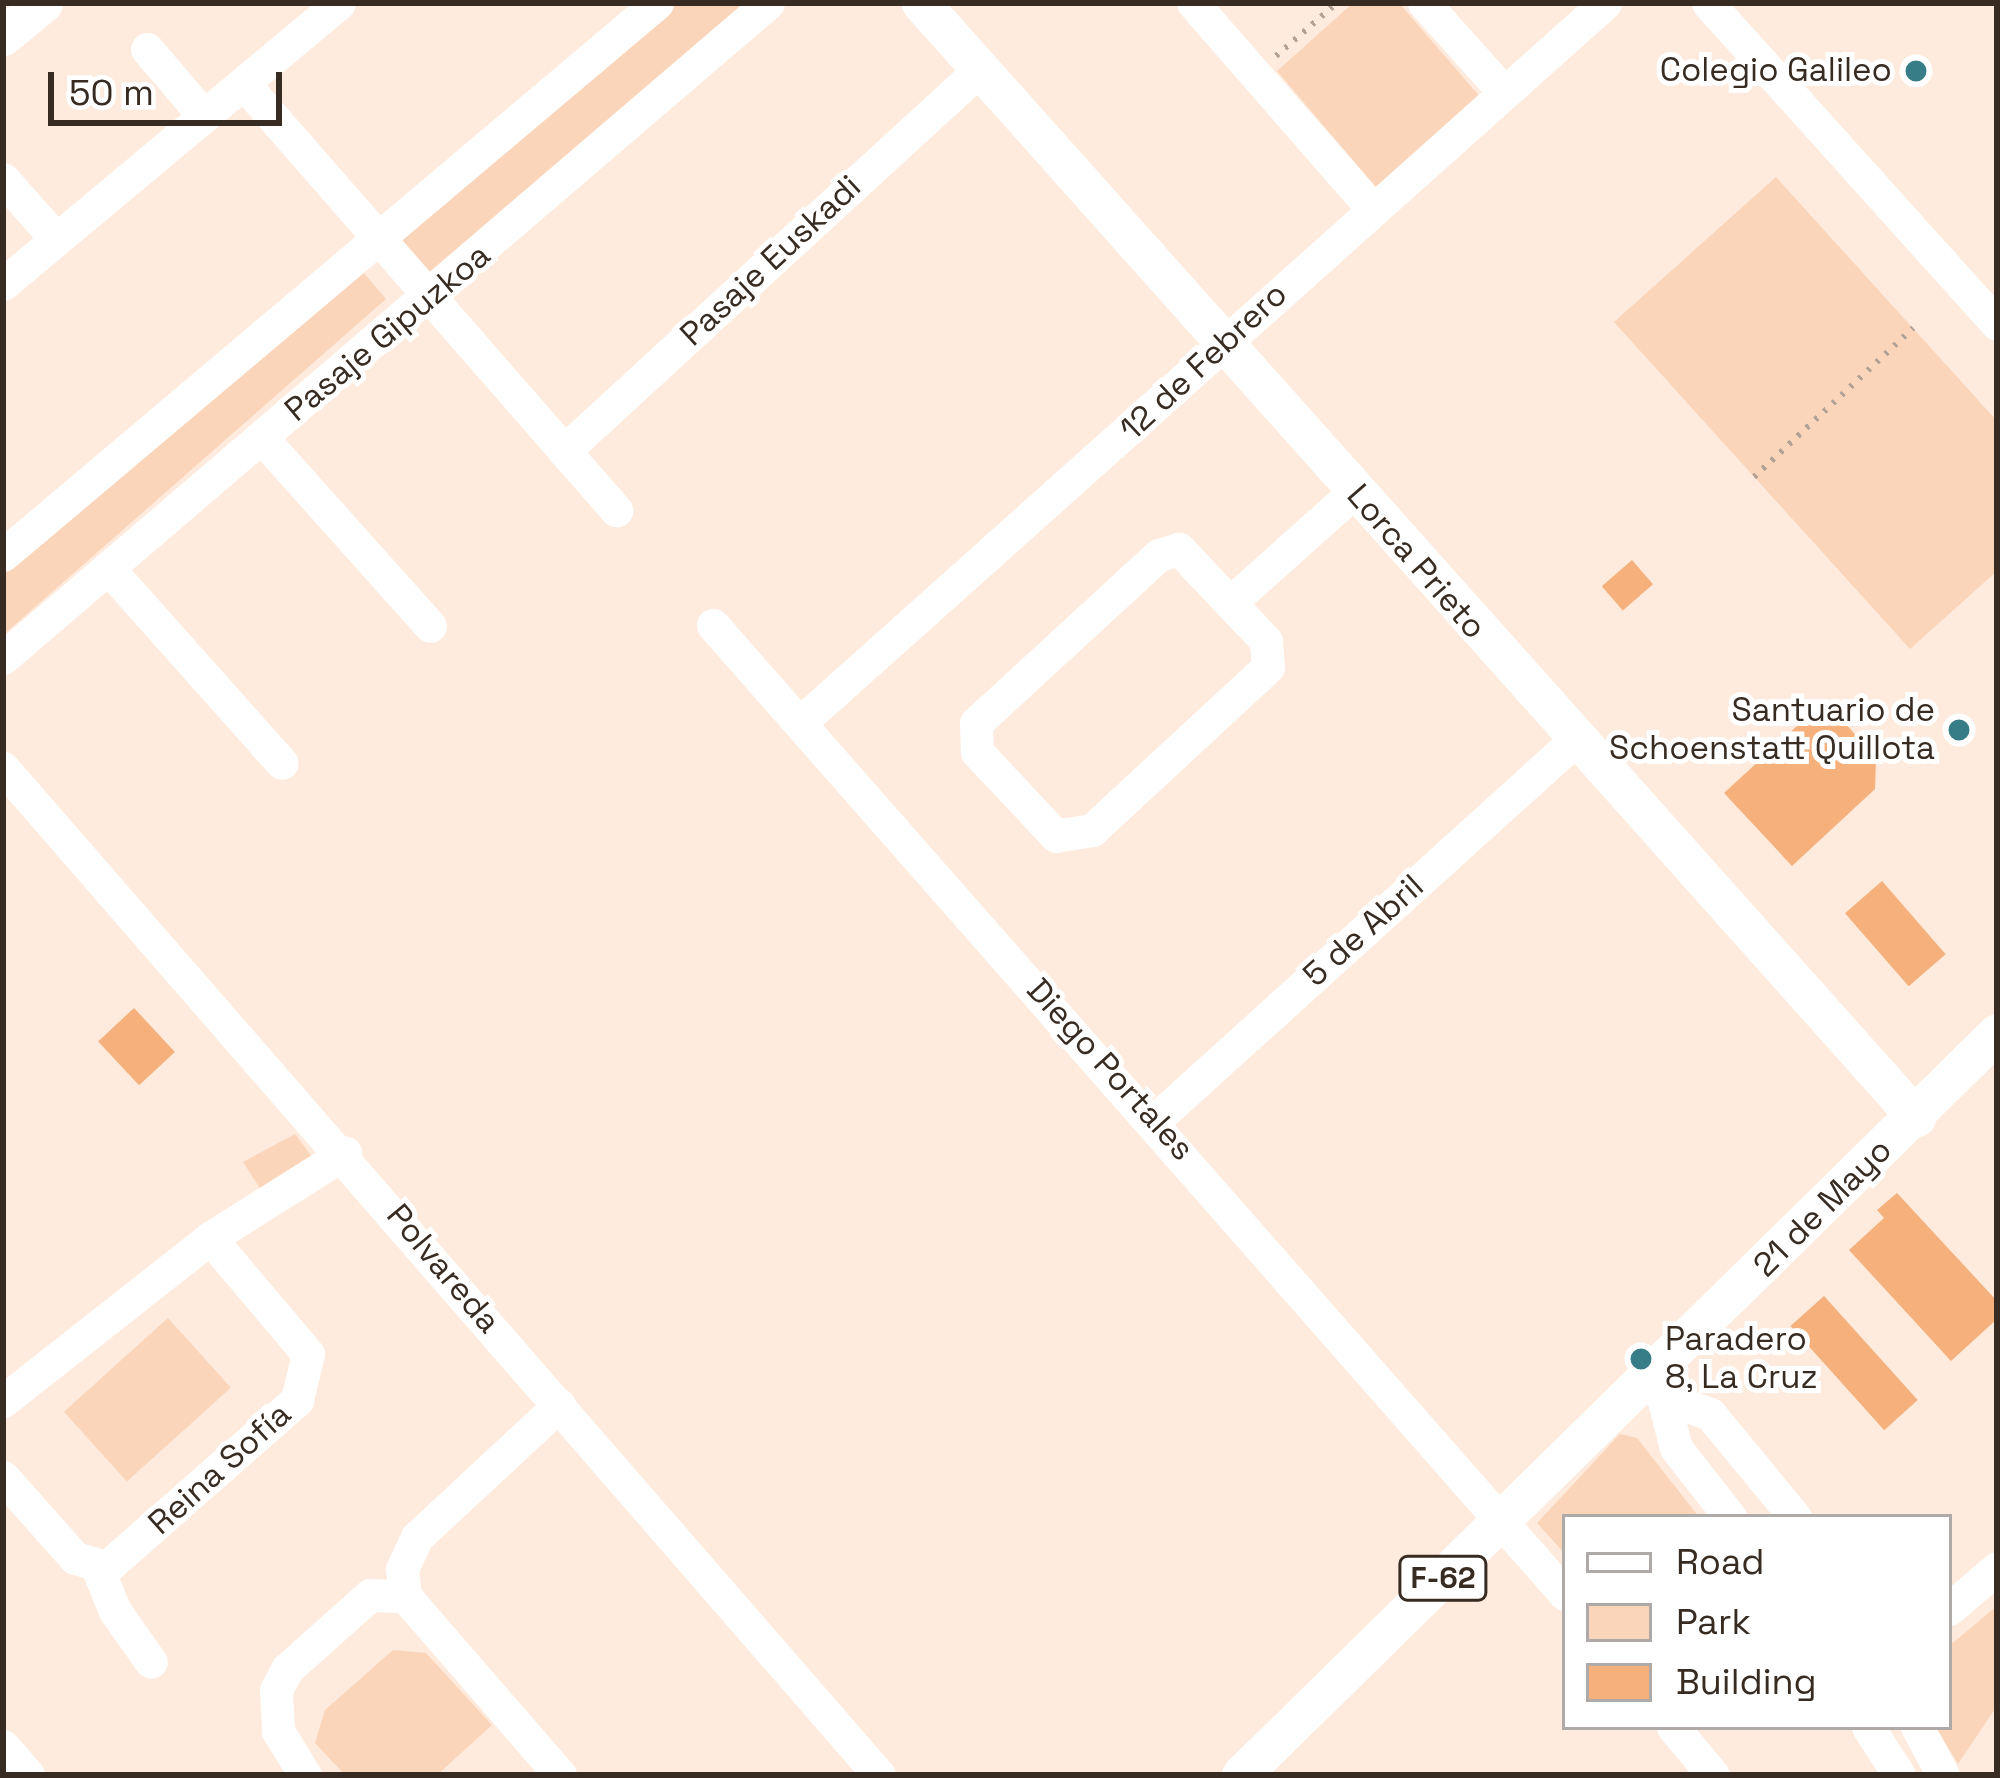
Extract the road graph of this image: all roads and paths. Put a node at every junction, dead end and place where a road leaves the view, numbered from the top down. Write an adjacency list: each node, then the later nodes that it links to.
1 (43, 3): 11 (main road)
2 (339, 3): 15 (street)
3 (657, 3): 20 (street)
4 (768, 3): 23 (street, Pasaje Gipuzkoa)
5 (921, 3): 13 (main road, Lorca Prieto)
6 (1193, 3): 14 (street)
7 (1336, 3): 14 (path)
8 (1424, 3): 16 (street)
9 (1605, 3): 16 (street, 12 de Febrero)
10 (1708, 3): 24 (street)
11 (3, 36)
12 (147, 49): 17 (street)
13 (979, 70): 26 (main road, Lorca Prieto); 28 (street, Pasaje Euskadi)
14 (1254, 74): 19 (street)
15 (244, 84): 17 (street); 20 (street)
16 (1502, 91): 19 (street, 12 de Febrero)
17 (204, 116): 21 (street)
18 (3, 178): 21 (street)
19 (1370, 206): 26 (street, 12 de Febrero)
20 (376, 236): 23 (street); 32 (street)
21 (56, 239): 22 (street)
22 (3, 284)
23 (430, 300): 27 (street, Pasaje Gipuzkoa); 28 (street)
24 (1997, 324)
25 (1913, 328): 29 (path)
26 (1224, 346): 30 (main road, Lorca Prieto); 38 (street, 12 de Febrero)
27 (262, 438): 33 (street, Pasaje Gipuzkoa); 36 (street)
28 (564, 451): 31 (street)
29 (1754, 477)
30 (1354, 493): 34 (street); 40 (main road, Lorca Prieto)
31 (616, 510)
32 (3, 555)
33 (108, 568): 37 (street, Pasaje Gipuzkoa); 42 (street)
34 (1232, 601): 39 (street); 39 (street)
35 (713, 625): 38 (street, Diego Portales)
36 (430, 626)
37 (3, 658)
38 (802, 721): 46 (street, Diego Portales)
39 (974, 735): 41 (street)
40 (1574, 741): 45 (main road, Lorca Prieto); 46 (street, 5 de Abril)
41 (944, 753)
42 (282, 763)
43 (3, 768): 47 (street, Polvareda)
44 (1997, 1033): 45 (main road, 21 de Mayo / F-62)
45 (1916, 1117): 49 (main road, 21 de Mayo / F-62)
46 (1154, 1120): 55 (street, Diego Portales)
47 (345, 1153): 48 (street); 51 (street, Polvareda)
48 (210, 1238): 50 (street); 56 (street, Reina Sofía)
49 (1655, 1389): 53 (street); 54 (street); 55 (main road, F-62)
50 (3, 1400)
51 (559, 1406): 59 (street); 69 (street, Polvareda)
52 (3, 1477): 56 (street)
53 (1728, 1514)
54 (1793, 1514)
55 (1504, 1519): 58 (street, Diego Portales); 70 (main road, F-62)
56 (97, 1568): 61 (street)
57 (1997, 1568): 60 (street)
58 (1562, 1590)
59 (405, 1596): 67 (street); 68 (street)
60 (1952, 1606)
61 (152, 1662)
62 (1675, 1730): 71 (street)
63 (1870, 1730): 72 (street)
64 (1919, 1730): 73 (street)
65 (3, 1746): 66 (street)
66 (28, 1775)
67 (305, 1775)
68 (560, 1775)
69 (879, 1775)
70 (1241, 1775)
71 (1712, 1775)
72 (1899, 1775)
73 (1943, 1775)

